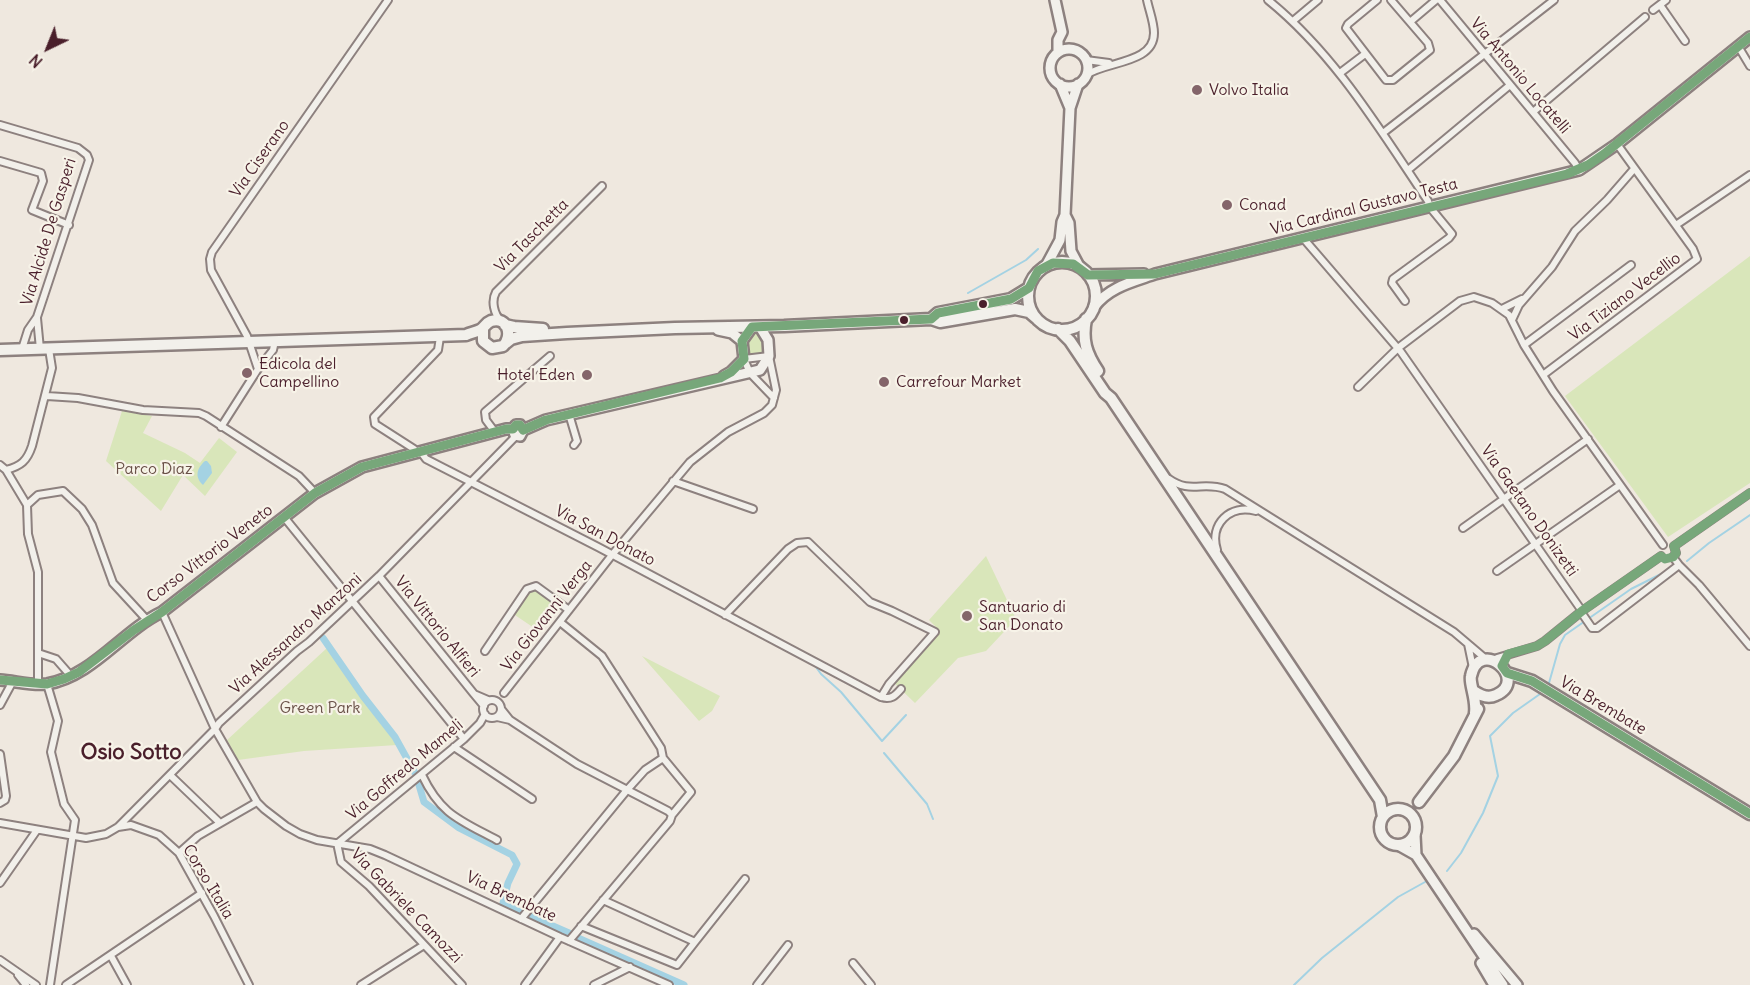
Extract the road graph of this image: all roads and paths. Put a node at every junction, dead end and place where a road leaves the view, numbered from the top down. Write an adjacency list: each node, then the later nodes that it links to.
1 (388, 0): 76 (street, Via Ciserano)
2 (1055, 0): 16 (street)
3 (1147, 0): 25 (street)
4 (1268, 0): 14 (street)
5 (1318, 0): 14 (street)
6 (1377, 0): 22 (street)
7 (1391, 0): 15 (street)
8 (1438, 0): 15 (street, Via Antonio Locatelli); 23 (street, Via Antonio Locatelli)
9 (1554, 0): 23 (street)
10 (1666, 0): 11 (street)
11 (1660, 5): 12 (street); 18 (street)
12 (1653, 10)
13 (1645, 17): 33 (street)
14 (1293, 21): 27 (street)
15 (1410, 22): 22 (street)
16 (1062, 32): 20 (street); 21 (street)
17 (1750, 37): 19 (street, Via Cardinal Gustavo Testa)
18 (1685, 40)
19 (1738, 46): 26 (street); 36 (street, Via Cardinal Gustavo Testa)
20 (1075, 50): 21 (street); 24 (street)
21 (1058, 52): 29 (street)
22 (1365, 54): 27 (street)
23 (1485, 55): 31 (street, Via Antonio Locatelli); 35 (street)
24 (1086, 60): 25 (street); 28 (street)
25 (1113, 64): 28 (street)
26 (1750, 66)
27 (1340, 74): 35 (street)
28 (1086, 75): 30 (street)
29 (1059, 84): 30 (street); 32 (street)
30 (1078, 84): 32 (street)
31 (1510, 85): 33 (street, Via Antonio Locatelli); 39 (street)
32 (1070, 108): 44 (street)
33 (1533, 112): 40 (street, Via Antonio Locatelli)
34 (0, 125): 45 (street, Via Alcide De Gasperi)
35 (1383, 133): 39 (street)
36 (1617, 144): 38 (street, Via Tiziano Vecellio); 40 (street, Via Cardinal Gustavo Testa)
37 (0, 161): 45 (street)
38 (1634, 169): 46 (street, Via Tiziano Vecellio); 54 (street)
39 (1408, 170): 43 (street)
40 (1579, 170): 43 (street, Via Cardinal Gustavo Testa)
41 (1750, 175): 46 (street)
42 (602, 186): 58 (street, Via Taschetta)
43 (1429, 206): 47 (street, Via Cardinal Gustavo Testa); 55 (street)
44 (1065, 215): 48 (street); 49 (street)
45 (69, 225): 59 (street, Via Alcide De Gasperi)
46 (1676, 225): 90 (street, Via Tiziano Vecellio)
47 (1303, 238): 51 (street, Via Cardinal Gustavo Testa); 80 (street, Via Gaetano Donizetti)
48 (1046, 266): 49 (main road); 53 (main road)
49 (1079, 266): 52 (main road)
50 (1631, 266): 78 (street)
51 (1155, 274): 52 (street, Via Cardinal Gustavo Testa); 56 (street, Via Cardinal Gustavo Testa)
52 (1088, 275): 56 (main road)
53 (1029, 288): 60 (main road); 61 (main road)
54 (1525, 297): 57 (street); 63 (street)
55 (1405, 301)
56 (1094, 307): 62 (main road)
57 (1502, 309): 63 (street); 80 (street)
58 (495, 312): 64 (street); 65 (street, Via Taschetta)
59 (37, 317): 81 (street, Via Alcide De Gasperi); 83 (street, Via Alcide De Gasperi)
60 (1036, 318): 61 (main road); 69 (main road)
61 (931, 319): 66 (main road)
62 (1086, 319): 69 (main road); 95 (main road)
63 (1512, 320): 78 (street)
64 (504, 324): 65 (main road); 70 (main road); 77 (main road)
65 (485, 326): 71 (main road); 79 (main road)
66 (784, 326): 67 (main road); 73 (street)
67 (756, 327): 68 (main road); 73 (street); 75 (street)
68 (710, 328): 70 (main road); 75 (street)
69 (1058, 329): 95 (main road)
70 (567, 333): 77 (main road)
71 (466, 335): 72 (main road); 79 (main road)
72 (440, 337): 74 (main road); 102 (street)
73 (768, 340): 85 (street)
74 (275, 341): 76 (main road); 88 (street)
75 (742, 341): 86 (street)
76 (250, 343): 81 (main road); 88 (street, Via Ciserano)
77 (505, 345): 79 (main road)
78 (1524, 345): 90 (street)
79 (488, 346)
80 (1398, 348): 92 (street); 111 (street, Via Gaetano Donizetti)
81 (45, 349): 83 (main road); 93 (street, Via Alcide De Gasperi)
82 (0, 350): 83 (main road)
83 (22, 350)
84 (550, 356): 98 (street)
85 (769, 356): 86 (street); 87 (street); 89 (street)
86 (744, 359): 89 (street); 91 (street)
87 (772, 368): 89 (street); 94 (street)
88 (258, 369): 97 (street)
89 (755, 371): 91 (street, Corso Vittorio Veneto); 94 (street)
90 (1543, 375): 100 (street)
91 (720, 378): 96 (street, Corso Vittorio Veneto)
92 (1358, 387)
93 (47, 396): 97 (street); 104 (street, Via Alcide De Gasperi)
94 (774, 398): 107 (street, Via Giovanni Verga)
95 (1111, 398): 105 (main road)
96 (568, 414): 99 (street, Corso Vittorio Veneto); 101 (street)
97 (222, 427): 109 (street)
98 (495, 432): 99 (street, Corso Vittorio Veneto); 102 (street, Corso Vittorio Veneto)
99 (517, 432): 106 (street, Via Alessandro Manzoni)
100 (1588, 440): 108 (street); 111 (street)
101 (574, 445)
102 (418, 452): 106 (street, Via San Donato); 109 (street, Corso Vittorio Veneto)
103 (0, 465): 104 (street)
104 (6, 470): 112 (street)
105 (1161, 473): 114 (street); 123 (main road)
106 (473, 482): 120 (street, Via San Donato); 126 (street, Via Alessandro Manzoni)
107 (673, 482): 113 (street); 120 (street, Via Giovanni Verga)
108 (1620, 484): 117 (street); 118 (street)
109 (315, 493): 115 (street, Corso Vittorio Veneto)
110 (1750, 493): 119 (street)
111 (1505, 499): 116 (street); 117 (street, Via Gaetano Donizetti)
112 (27, 505): 132 (street); 137 (street)
113 (753, 509)
114 (1262, 512): 123 (street); 134 (street)
115 (284, 517): 127 (street); 129 (street, Corso Vittorio Veneto)
116 (1463, 528)
117 (1535, 543): 125 (street); 130 (street, Via Gaetano Donizetti)
118 (1663, 545): 119 (street); 121 (street)
119 (1674, 546): 122 (street)
120 (612, 555): 128 (street, Via Giovanni Verga); 131 (street, Via San Donato)
121 (1661, 556): 122 (street); 130 (street)
122 (1673, 557): 124 (street)
123 (1219, 560): 167 (main road)
124 (1679, 565): 130 (street, Via Gaetano Donizetti); 135 (street)
125 (1497, 571)
126 (379, 576): 127 (street, Via Alessandro Manzoni); 151 (street, Via Vittorio Alfieri)
127 (352, 601): 158 (street, Via Alessandro Manzoni); 159 (street)
128 (568, 610): 133 (street, Via Giovanni Verga); 136 (street)
129 (162, 612): 132 (street, Corso Vittorio Veneto); 158 (street)
130 (1583, 613): 138 (street)
131 (725, 615): 149 (street, Via San Donato); 149 (street)
132 (147, 620): 140 (street, Corso Vittorio Veneto)
133 (560, 622): 148 (street, Via Giovanni Verga); 162 (street)
134 (1468, 643): 138 (street); 139 (street)
135 (1750, 646)
136 (484, 651)
137 (38, 653): 140 (street); 144 (street)
138 (1498, 665): 139 (main road); 143 (main road, Via Brembate); 146 (main road)
139 (1473, 668): 147 (main road)
140 (70, 675): 144 (street, Corso Vittorio Veneto)
141 (0, 680): 142 (street, Corso Vittorio Veneto)
142 (13, 681): 144 (street, Corso Vittorio Veneto); 152 (street)
143 (1532, 681): 146 (main road); 173 (main road, Via Brembate)
144 (43, 684): 181 (street)
145 (901, 689): 149 (street)
146 (1504, 689): 150 (main road)
147 (1474, 691): 150 (main road); 154 (main road)
148 (504, 693): 151 (street, Via Giovanni Verga); 153 (street, Via Giovanni Verga)
149 (881, 697)
150 (1489, 697): 154 (main road)
151 (489, 702): 153 (street, Via Vittorio Alfieri); 155 (street)
152 (0, 705)
153 (501, 707): 156 (street); 157 (street, Via Vittorio Alfieri)
154 (1475, 713): 169 (main road)
155 (485, 714): 156 (street); 159 (street, Via Goffredo Mameli)
156 (497, 717): 157 (street)
157 (510, 720): 165 (street)
158 (215, 729): 164 (street, Via Alessandro Manzoni); 168 (street)
159 (464, 739): 160 (street, Via Goffredo Mameli)
160 (454, 747): 163 (street, Via Goffredo Mameli); 166 (street)
161 (0, 754): 170 (street)
162 (663, 758): 165 (street); 172 (street)
163 (422, 774): 182 (street); 183 (street, Via Goffredo Mameli)
164 (170, 775): 176 (street); 178 (street, Via Alessandro Manzoni)
165 (627, 790): 172 (street); 192 (street)
166 (532, 799)
167 (1380, 800): 171 (main road); 174 (main road)
168 (257, 802): 176 (street); 183 (street, Via Brembate)
169 (1419, 802): 171 (main road); 175 (main road)
170 (0, 803)
171 (1400, 809): 174 (main road); 175 (main road)
172 (670, 813): 190 (street)
173 (1750, 814)
174 (1383, 817): 184 (main road)
175 (1415, 819): 180 (main road)
176 (219, 822): 185 (street)
177 (0, 823): 179 (street)
178 (118, 827): 181 (street, Via Alessandro Manzoni); 185 (street, Corso Italia)
179 (37, 830): 181 (street); 188 (street)
180 (1415, 835): 184 (main road); 186 (street)
181 (71, 836): 206 (street)
182 (496, 840)
183 (337, 843): 192 (street, Via Brembate); 197 (street, Via Gabriele Camozzi)
184 (1400, 846): 186 (street)
185 (178, 853): 189 (street, Corso Italia)
186 (1416, 855): 191 (street)
187 (745, 879): 196 (street)
188 (0, 883)
189 (202, 893): 199 (street); 209 (street, Corso Italia)
190 (603, 900): 193 (street); 196 (street)
191 (1453, 910): 217 (street); 218 (street); 219 (street)
192 (521, 919): 194 (street, Via Brembate)
193 (581, 926): 195 (street); 196 (street)
194 (560, 937): 195 (street, Via Brembate); 212 (street)
195 (569, 941): 202 (street, Via Brembate)
196 (695, 942)
197 (424, 945): 210 (street); 211 (street, Via Gabriele Camozzi)
198 (789, 945): 215 (street)
199 (111, 956): 207 (street); 208 (street)
200 (0, 960): 203 (street)
201 (854, 963): 216 (street)
202 (630, 967): 213 (street); 214 (street, Via Brembate)
203 (16, 972): 204 (street); 205 (street)
204 (26, 985)
205 (36, 985)
206 (50, 985)
207 (66, 985)
208 (127, 985)
209 (249, 985)
210 (361, 985)
211 (462, 985)
212 (525, 985)
213 (594, 985)
214 (669, 985)
215 (757, 985)
216 (871, 985)
217 (1494, 985)
218 (1503, 985)
219 (1517, 985)

